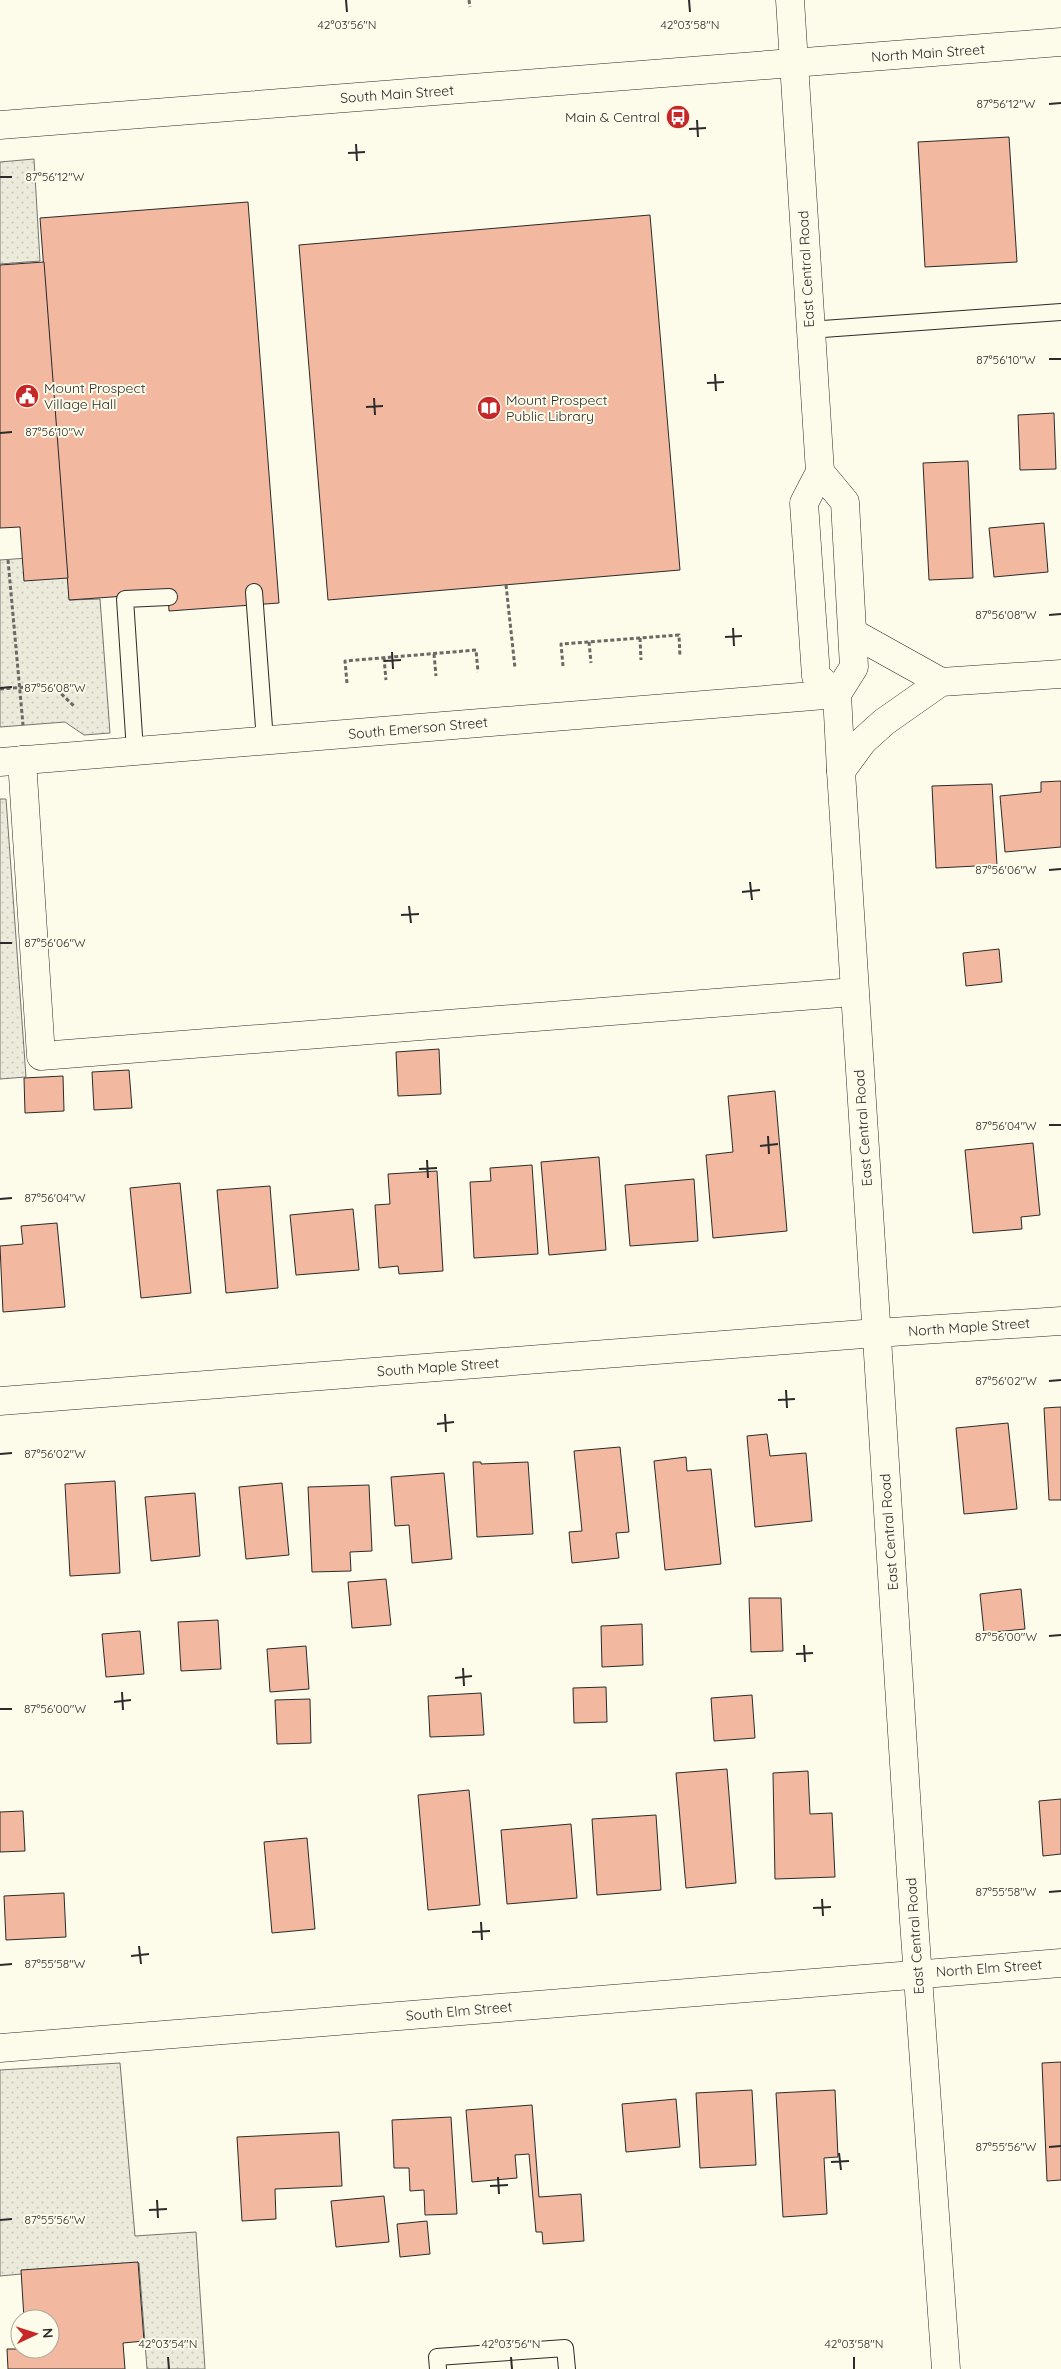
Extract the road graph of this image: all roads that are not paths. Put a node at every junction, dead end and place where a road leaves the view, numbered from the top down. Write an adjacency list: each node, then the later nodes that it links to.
1 (790, 0): 3 (street, East Central Road)
2 (1061, 42): 3 (street, North Main Street)
3 (795, 65): 4 (street, South Main Street); 6 (street, East Central Road)
4 (0, 121)
5 (1061, 312): 6 (lane)
6 (809, 330): 7 (street, East Central Road)
7 (820, 472): 10 (street); 13 (street)
8 (254, 592): 14 (lane)
9 (168, 597): 15 (lane)
10 (853, 633): 12 (street); 13 (street)
11 (1061, 674): 12 (street)
12 (941, 682): 17 (street)
13 (836, 694): 14 (street, South Emerson Street); 17 (street, East Central Road)
14 (265, 741): 15 (street, South Emerson Street)
15 (136, 751): 16 (street, South Emerson Street)
16 (11, 761): 18 (street)
17 (841, 771): 18 (street, East Central Road)
18 (854, 992): 20 (street, East Central Road)
19 (1061, 1320): 20 (street, North Maple Street)
20 (876, 1333): 21 (street, South Maple Street); 23 (street, East Central Road)
21 (0, 1400)
22 (1061, 1963): 23 (street, North Elm Street)
23 (918, 1974): 24 (street, South Elm Street); 27 (street, East Central Road)
24 (0, 2048)
25 (438, 2369): 26 (lane)
26 (567, 2369)
27 (946, 2369)

